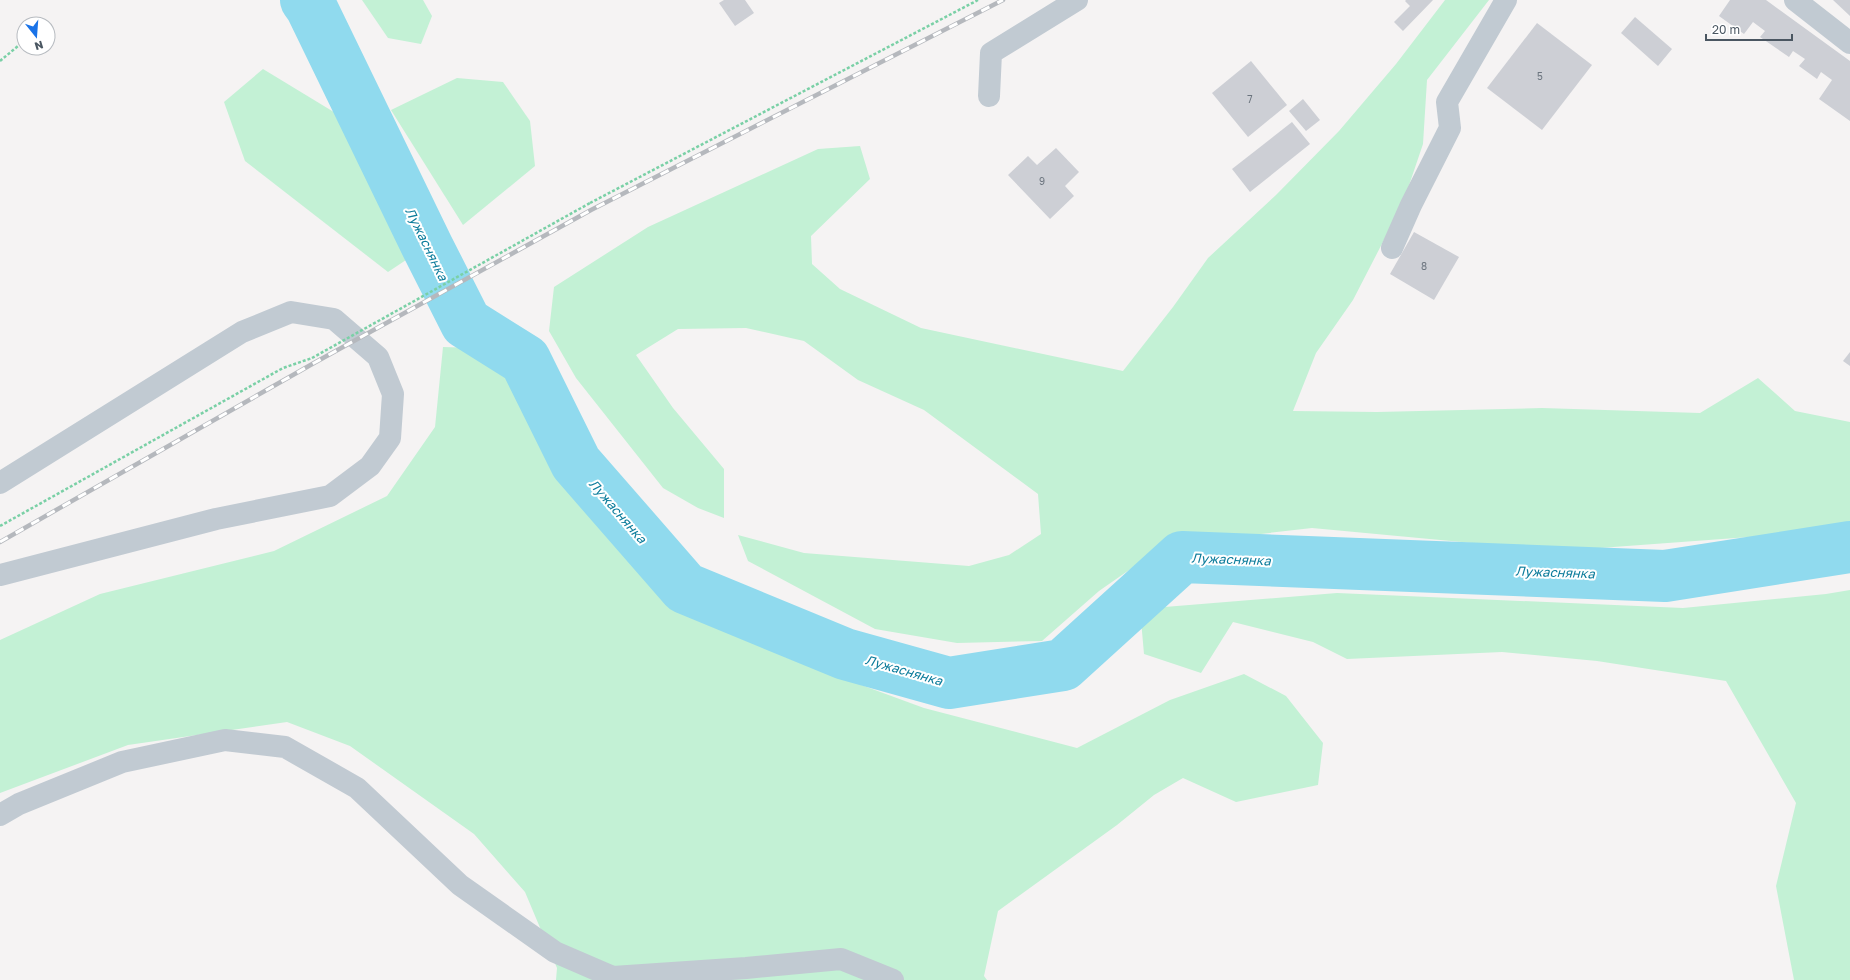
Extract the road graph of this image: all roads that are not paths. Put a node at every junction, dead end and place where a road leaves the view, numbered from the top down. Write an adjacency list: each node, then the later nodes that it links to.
1 (1077, 0): 5 (street)
2 (1506, 0): 6 (street)
3 (1795, 0): 4 (street)
4 (1850, 43)
5 (989, 96)
6 (1392, 248)
7 (0, 483): 8 (street)
8 (0, 575)
9 (0, 815): 10 (street)
10 (893, 980)

